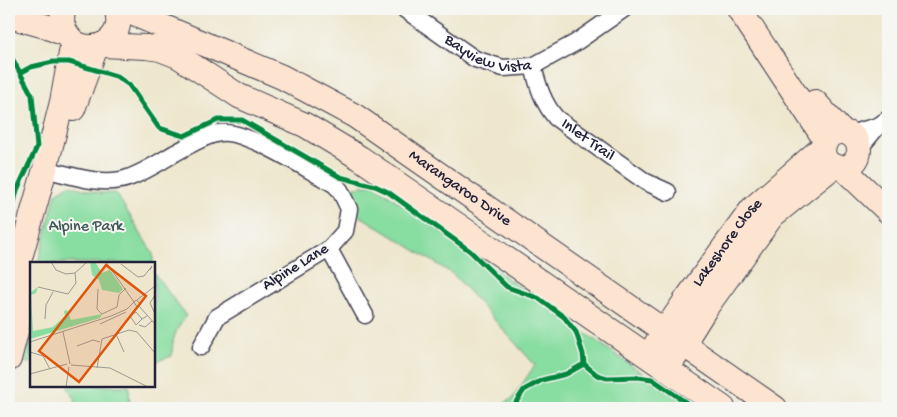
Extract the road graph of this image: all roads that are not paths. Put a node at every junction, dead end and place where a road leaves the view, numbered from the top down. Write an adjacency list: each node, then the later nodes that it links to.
1 (64, 9): 9 (main road)
2 (116, 9): 10 (main road)
3 (122, 9): 23 (main road, Marangaroo Drive)
4 (404, 9): 11 (street, Bayview Vista)
5 (624, 9): 11 (street, Bayview Vista)
6 (739, 9): 13 (main road)
7 (753, 9): 13 (main road)
8 (9, 16): 9 (main road, Marangaroo Drive)
9 (70, 38): 10 (main road, Marangaroo Drive); 14 (main road)
10 (99, 46): 14 (main road); 26 (main road, Marangaroo Drive)
11 (532, 66): 15 (street, Inlet Trail)
12 (883, 122): 13 (street, Lakeshore Close)
13 (842, 150): 16 (main road); 17 (main road); 23 (main road, Lakeshore Close)
14 (52, 170): 18 (street, Alpine Lane); 19 (main road); 21 (main road)
15 (668, 192)
16 (888, 197)
17 (888, 211)
18 (329, 249): 22 (street); 25 (street, Alpine Lane)
19 (34, 262)
20 (30, 276): 24 (main road)
21 (9, 297)
22 (365, 315)
23 (673, 337): 26 (main road, Lakeshore Close); 28 (main road, Marangaroo Drive)
24 (10, 346)
25 (200, 347)
26 (658, 363): 27 (main road, Marangaroo Drive)
27 (724, 408)
28 (775, 408)

